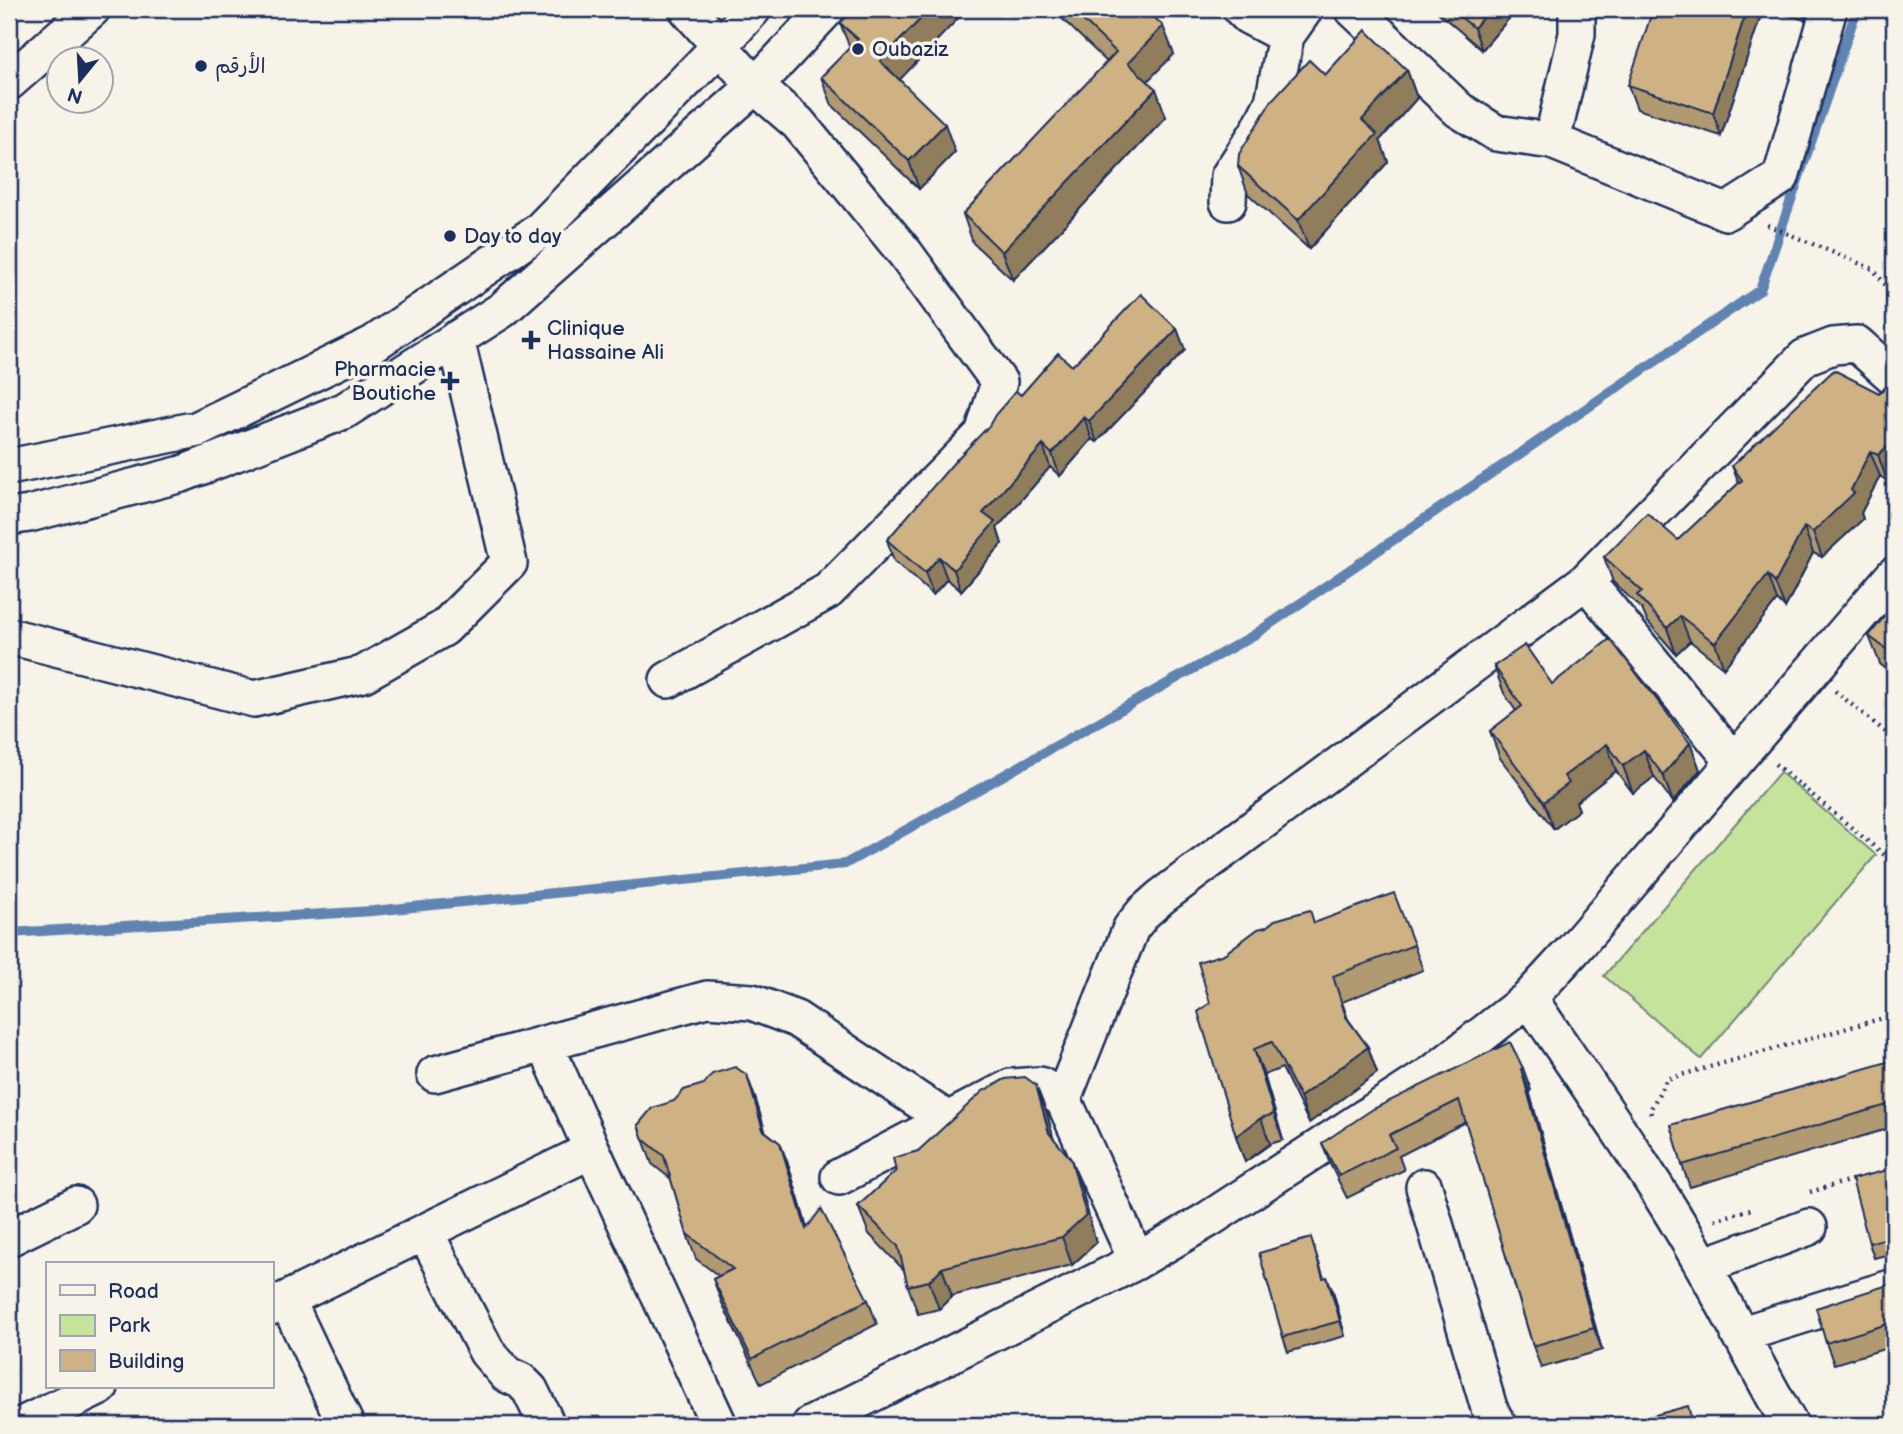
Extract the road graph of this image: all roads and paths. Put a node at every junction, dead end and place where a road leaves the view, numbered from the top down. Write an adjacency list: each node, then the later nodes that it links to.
1 (92, 9): 11 (street)
2 (687, 9): 10 (street)
3 (753, 9): 10 (street)
4 (827, 9): 12 (street)
5 (1241, 9): 9 (street)
6 (1353, 9): 13 (street)
7 (1577, 9): 13 (street)
8 (1829, 9): 13 (street)
9 (1295, 22): 14 (street)
10 (719, 47): 12 (street); 19 (street)
11 (9, 82)
12 (754, 86): 17 (street); 25 (street)
13 (1552, 141)
14 (1228, 202)
15 (1757, 221): 16 (path)
16 (1894, 296)
17 (456, 339): 20 (street); 23 (street)
18 (1894, 377): 22 (street)
19 (9, 467)
20 (9, 516)
21 (1894, 575): 24 (street)
22 (1586, 582): 27 (street); 34 (street)
23 (9, 636)
24 (1812, 672): 26 (path); 27 (street)
25 (668, 680)
26 (1894, 740)
27 (1742, 753): 28 (path); 30 (street)
28 (1894, 864): 29 (path)
29 (1894, 929)
30 (1529, 998): 49 (street); 50 (street)
31 (1894, 1015): 36 (path)
32 (545, 1044): 33 (street); 35 (street); 37 (street)
33 (435, 1074)
34 (1063, 1099): 35 (street); 49 (street)
35 (948, 1120): 40 (street)
36 (1651, 1123)
37 (592, 1150): 47 (street); 58 (street)
38 (1894, 1168): 39 (path)
39 (1881, 1172)
40 (839, 1177)
41 (1856, 1179): 45 (path)
42 (1424, 1187): 60 (street)
43 (76, 1205): 48 (street)
44 (1753, 1209): 46 (path)
45 (1807, 1211): 50 (street)
46 (1714, 1220)
47 (425, 1232): 52 (street); 57 (street)
48 (9, 1238)
49 (1137, 1261): 59 (street)
50 (1703, 1266): 53 (street)
51 (1894, 1287): 53 (street)
52 (279, 1303): 56 (street)
53 (1739, 1335): 61 (street)
54 (88, 1403): 55 (street)
55 (22, 1425)
56 (346, 1425)
57 (547, 1425)
58 (719, 1425)
59 (810, 1425)
60 (1498, 1425)
61 (1790, 1425)

